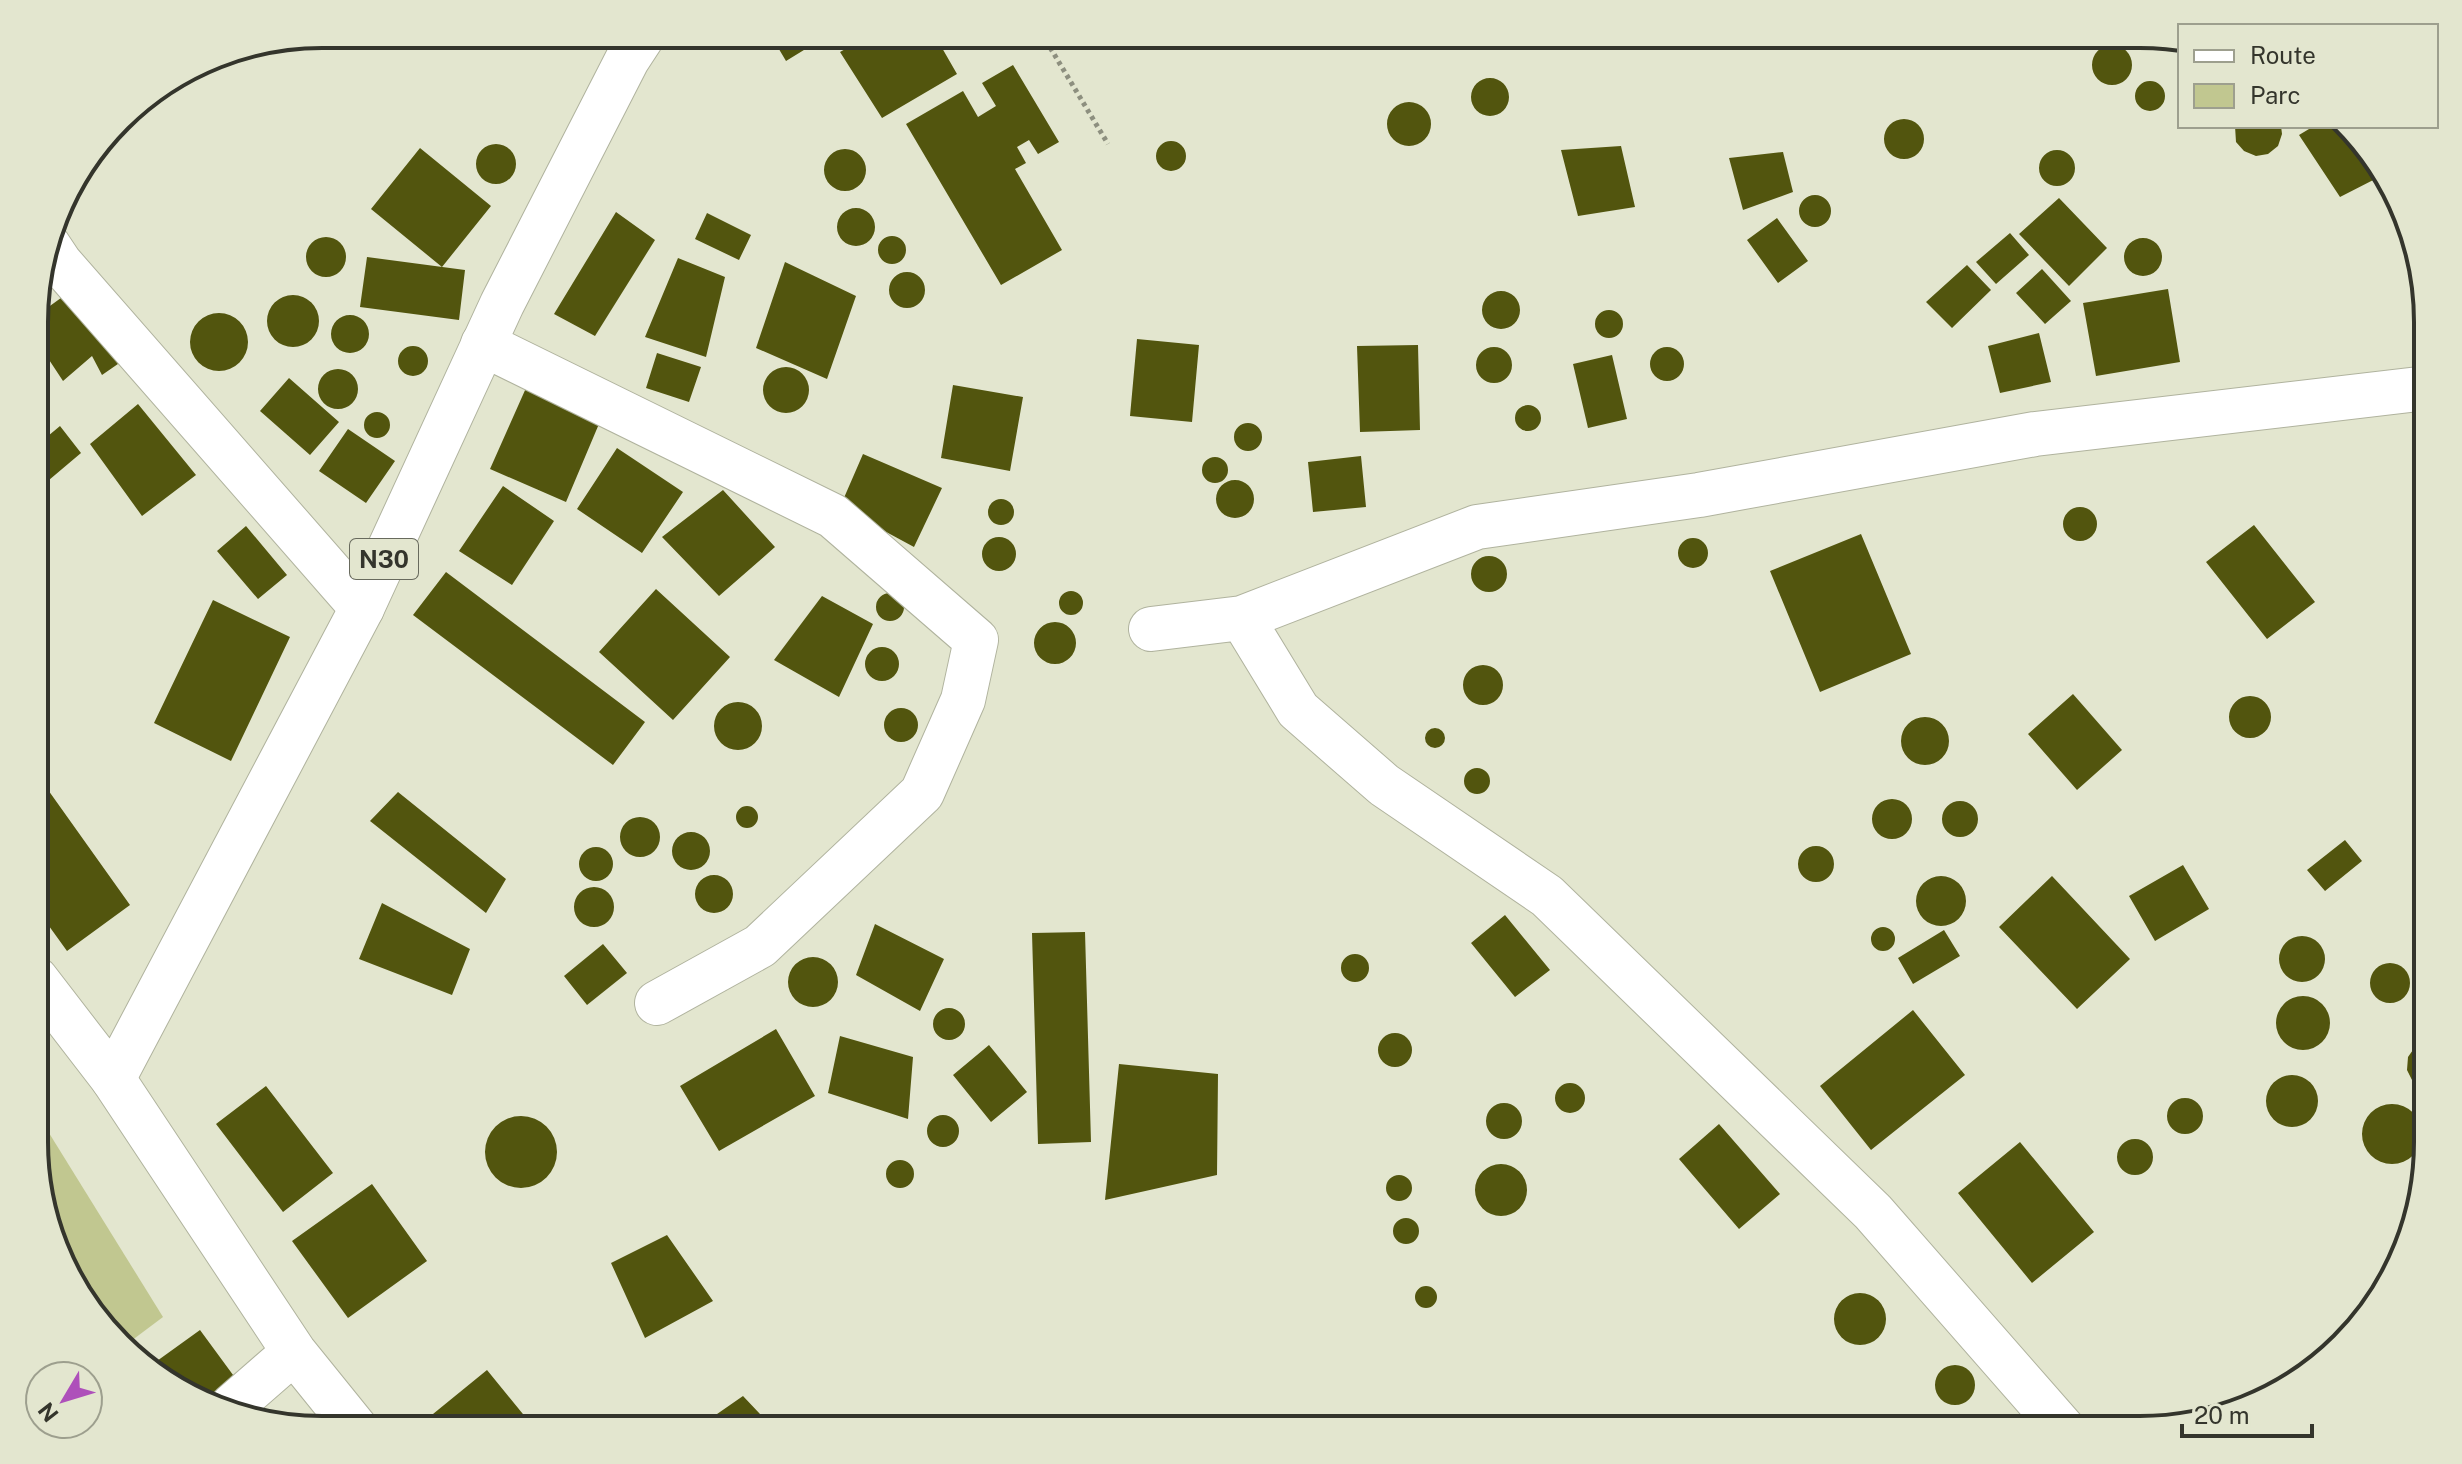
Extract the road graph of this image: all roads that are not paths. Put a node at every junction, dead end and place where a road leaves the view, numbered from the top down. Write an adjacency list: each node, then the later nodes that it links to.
1 (634, 49): 3 (street, N30)
2 (56, 257): 5 (street)
3 (483, 344): 5 (street, N30); 9 (street)
4 (2413, 390): 6 (street)
5 (362, 608): 10 (street, N30)
6 (1242, 618): 7 (street); 13 (street)
7 (1151, 629)
8 (48, 995): 10 (street)
9 (657, 1003)
10 (113, 1079): 11 (street)
11 (294, 1352): 12 (street); 14 (street)
12 (237, 1402)
13 (2051, 1415)
14 (346, 1416)

